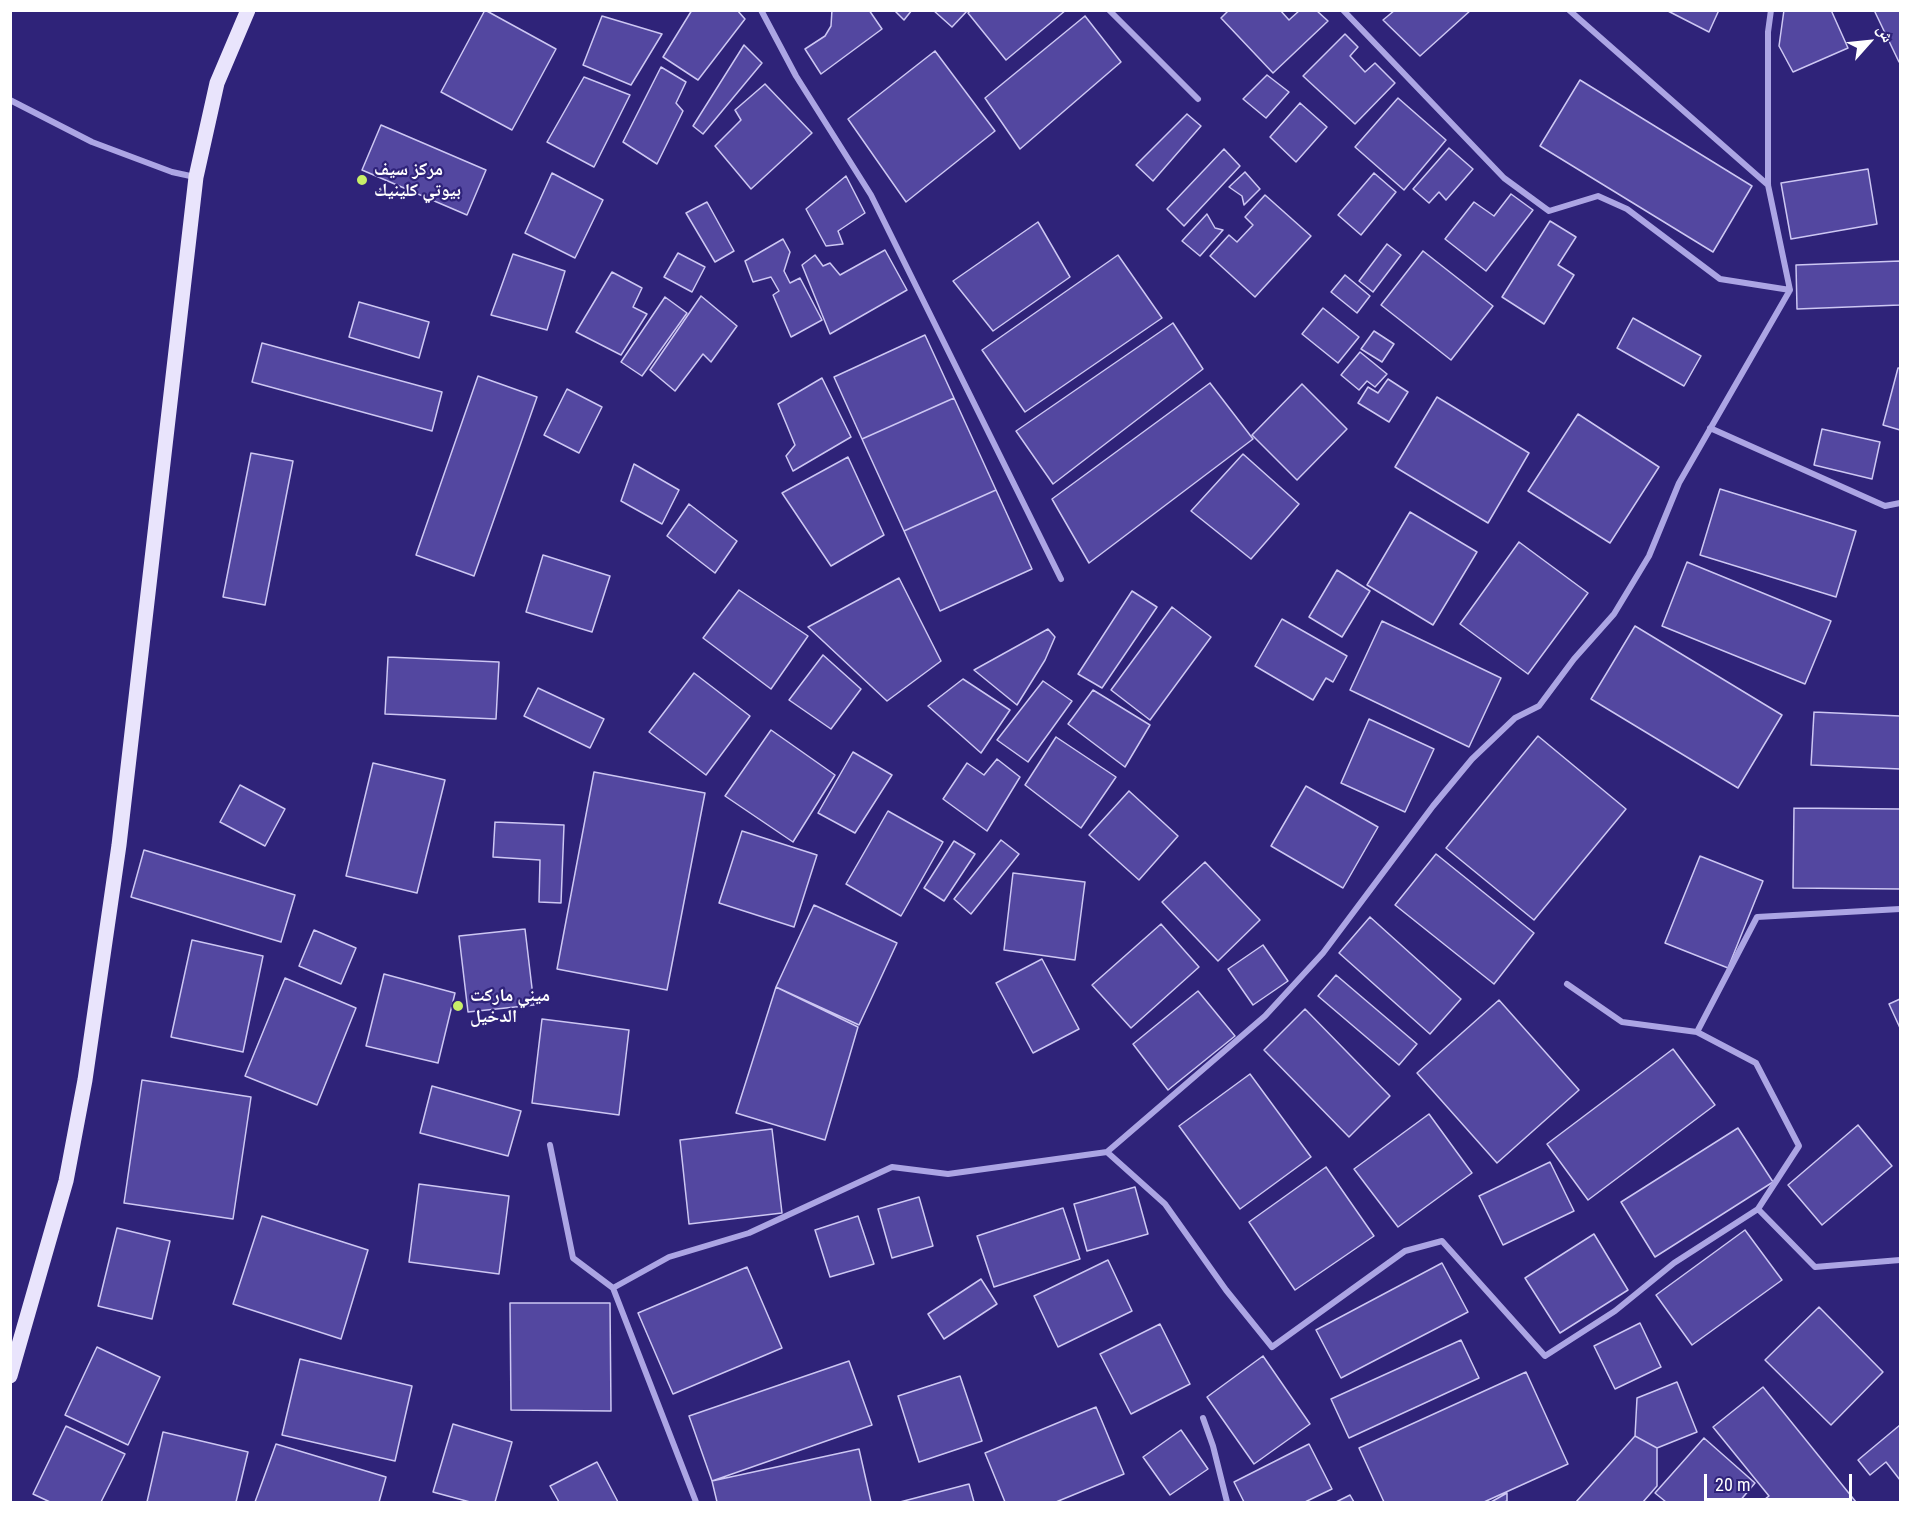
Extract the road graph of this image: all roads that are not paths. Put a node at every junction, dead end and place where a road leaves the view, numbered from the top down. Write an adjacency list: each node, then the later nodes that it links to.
1 (248, 10): 9 (main road)
2 (761, 10): 14 (street)
3 (1109, 10): 7 (street)
4 (1343, 10): 11 (street)
5 (1569, 10): 10 (street)
6 (1771, 10): 10 (street)
7 (1198, 99)
8 (10, 100): 9 (street)
9 (196, 177): 23 (main road)
10 (1768, 185): 11 (street)
11 (1790, 290): 12 (street)
12 (1710, 428): 13 (street); 19 (street)
13 (1900, 503)
14 (1061, 579)
15 (1900, 909): 17 (street)
16 (1567, 984): 17 (street)
17 (1697, 1032): 20 (street)
18 (550, 1145): 22 (street)
19 (1107, 1152): 20 (street); 22 (street)
20 (1758, 1209): 21 (street)
21 (1900, 1260)
22 (613, 1288): 25 (street)
23 (10, 1376)
24 (1203, 1418): 26 (street)
25 (696, 1503)
26 (1227, 1503)

